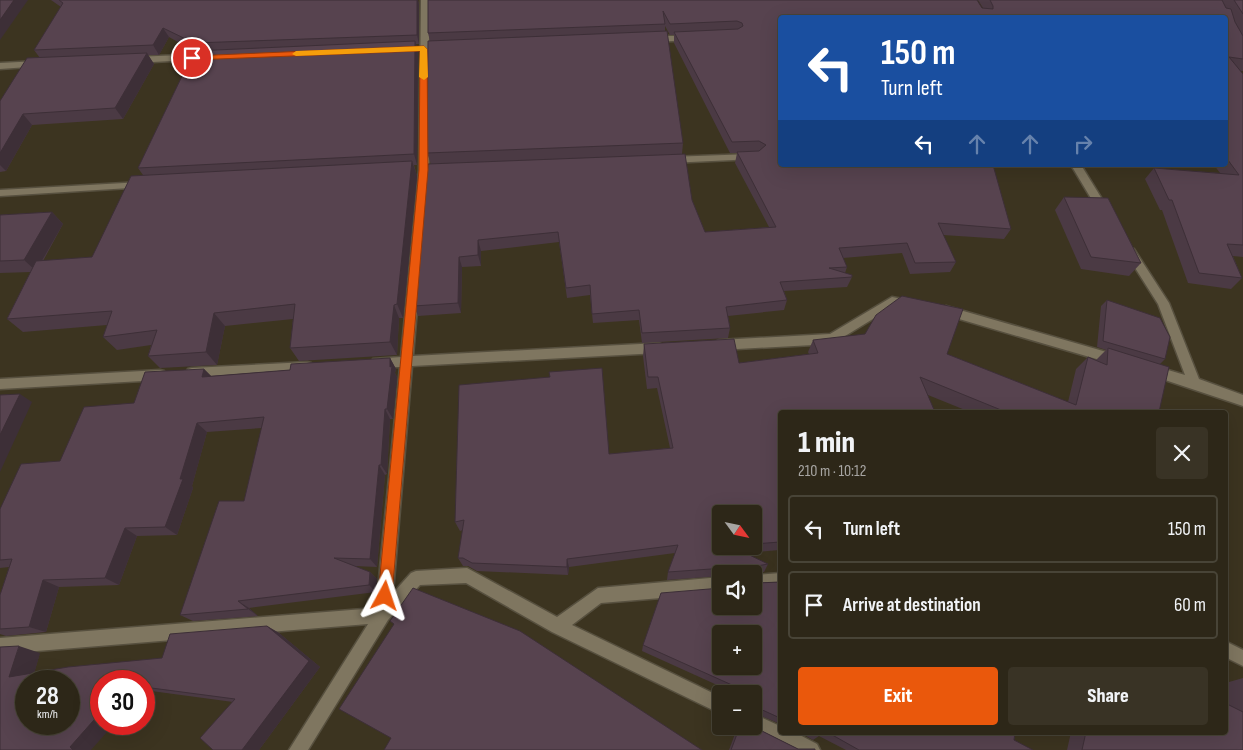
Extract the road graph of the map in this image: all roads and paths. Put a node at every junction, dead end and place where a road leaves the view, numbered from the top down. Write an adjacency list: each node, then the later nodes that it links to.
1 (425, 0): 19 (street)
2 (697, 38): 3 (street)
3 (638, 40)
4 (217, 57): 5 (street)
5 (128, 60)
6 (49, 64): 7 (street)
7 (0, 66)
8 (756, 157): 9 (street)
9 (659, 161)
10 (1077, 167): 13 (street)
11 (158, 184): 12 (street)
12 (0, 193)
13 (1112, 222)
14 (1122, 238): 22 (street)
15 (918, 306): 17 (street)
16 (936, 309): 22 (street)
17 (703, 346)
18 (674, 348): 19 (street)
19 (406, 361): 20 (street); 28 (street)
20 (367, 364)
21 (317, 366): 23 (street)
22 (1194, 382): 24 (street)
23 (0, 384)
24 (1243, 400)
25 (778, 580): 26 (street)
26 (762, 581)
27 (712, 586): 29 (street)
28 (383, 615): 29 (street); 30 (street); 37 (street)
29 (558, 626): 33 (street)
30 (0, 646)
31 (1228, 651): 32 (street)
32 (1243, 658)
33 (712, 702)
34 (762, 726): 35 (street)
35 (778, 734)
36 (780, 735): 38 (street)
37 (298, 750)
38 (810, 750)

